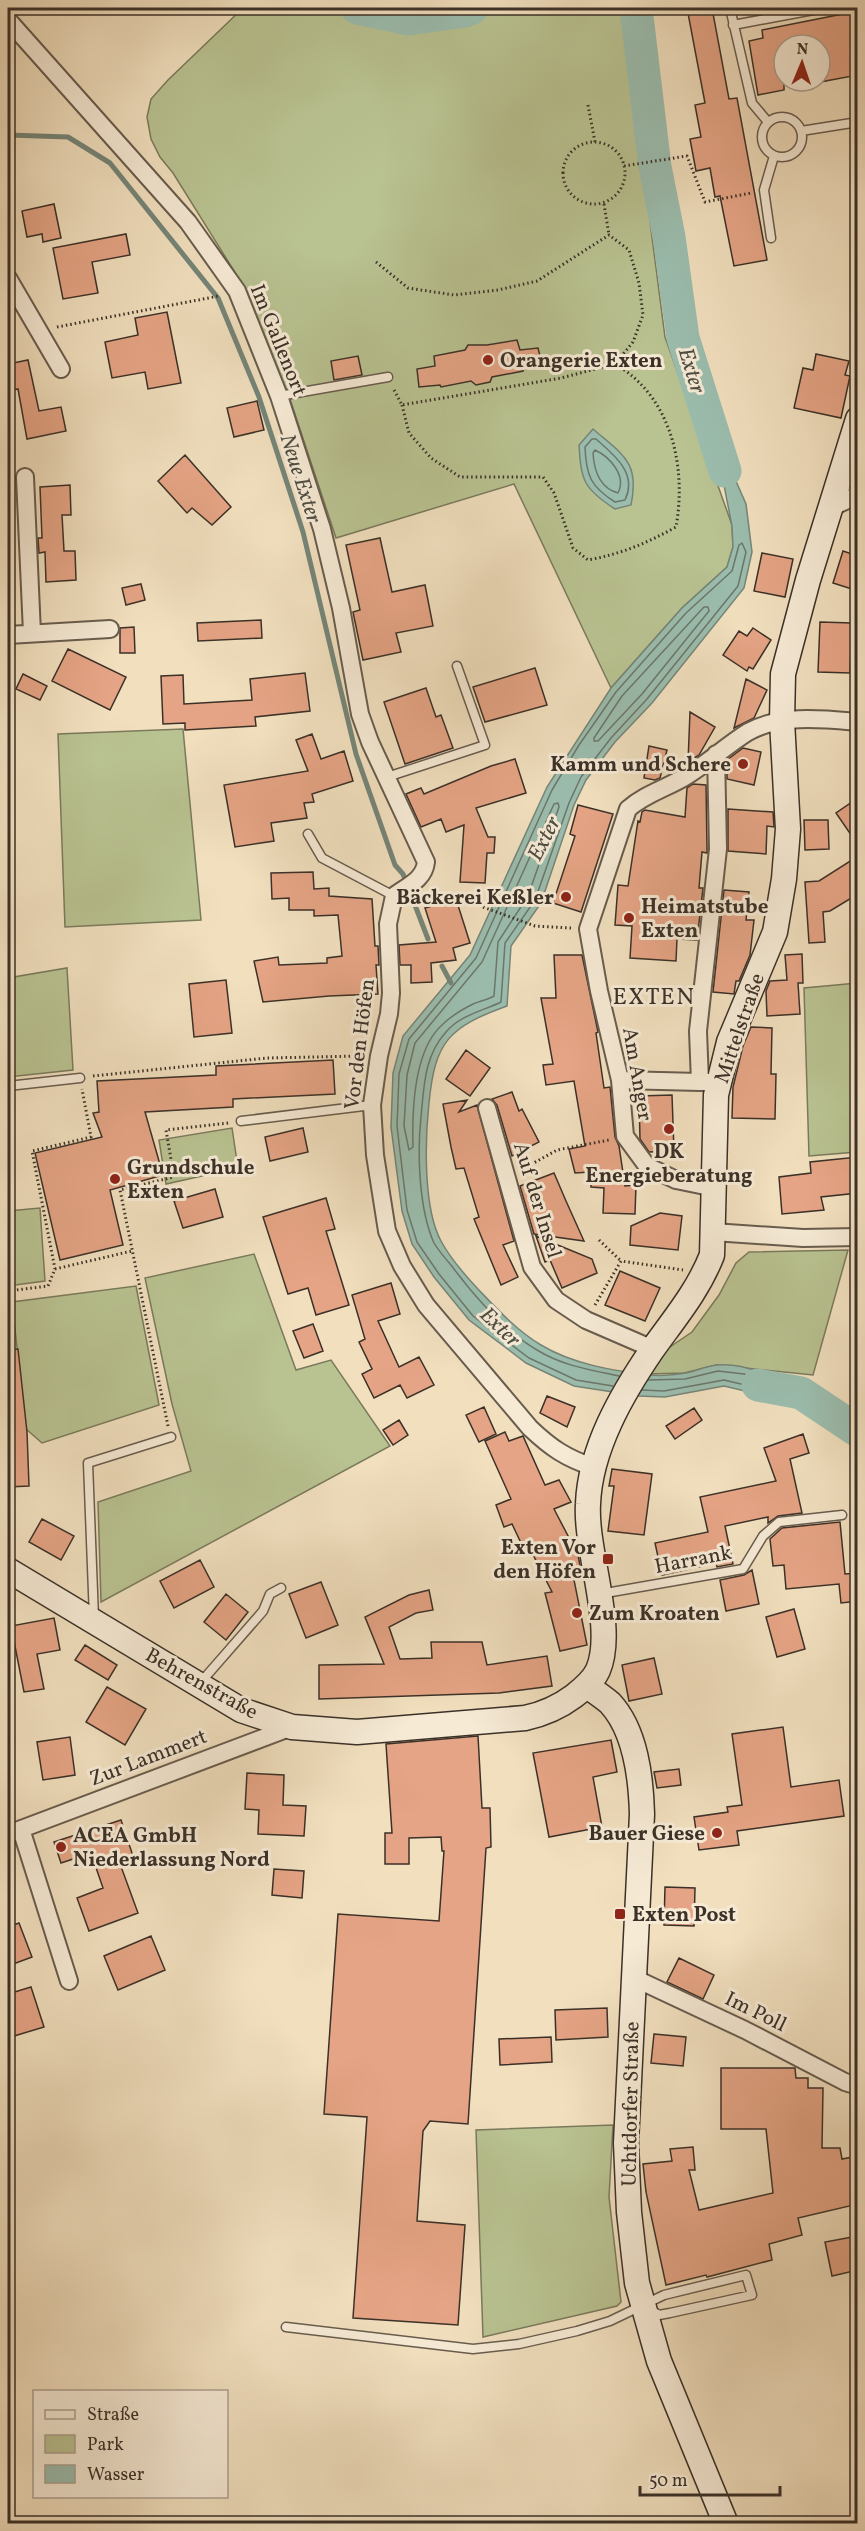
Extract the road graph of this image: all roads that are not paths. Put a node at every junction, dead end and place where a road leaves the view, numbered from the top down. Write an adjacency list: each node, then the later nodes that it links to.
1 (730, 8): 4 (lane)
2 (824, 8): 4 (lane)
3 (8, 20): 13 (street, Im Gallenort)
4 (733, 25): 5 (lane)
5 (768, 122): 7 (lane); 8 (lane)
6 (858, 122): 7 (lane)
7 (801, 131): 8 (lane)
8 (774, 156): 9 (lane)
9 (771, 238)
10 (8, 278): 11 (street)
11 (62, 369)
12 (388, 377): 13 (lane)
13 (279, 396): 25 (street, Im Gallenort)
14 (858, 418): 17 (main road, Mittelstraße)
15 (25, 477): 19 (street)
16 (858, 489): 17 (street)
17 (830, 508): 22 (main road, Mittelstraße)
18 (110, 629): 19 (street)
19 (32, 633): 20 (street)
20 (8, 635)
21 (457, 666): 25 (lane)
22 (782, 721): 23 (street, Am Anger); 24 (street, Am Anger); 30 (main road, Mittelstraße)
23 (858, 722)
24 (716, 754): 29 (street, Am Anger); 30 (street)
25 (387, 777): 27 (street, Im Gallenort)
26 (308, 834): 27 (lane)
27 (397, 894): 32 (street, Vor den Höfen)
28 (80, 1078): 31 (lane)
29 (620, 1080): 30 (street); 35 (street, Am Anger)
30 (709, 1082): 35 (main road, Mittelstraße)
31 (8, 1086)
32 (372, 1105): 34 (lane); 40 (street, Vor den Höfen)
33 (487, 1108): 38 (street, Auf der Insel)
34 (238, 1122)
35 (715, 1188): 36 (main road, Mittelstraße)
36 (713, 1232): 37 (street); 38 (main road, Mittelstraße)
37 (858, 1237)
38 (652, 1351): 40 (main road, Mittelstraße)
39 (171, 1437): 45 (lane)
40 (593, 1467): 44 (main road, Mittelstraße)
41 (842, 1515): 44 (lane, Harrank)
42 (8, 1570): 45 (main road, Behrenstraße)
43 (281, 1588): 46 (lane)
44 (600, 1594): 47 (main road, Mittelstraße)
45 (94, 1622): 46 (main road, Behrenstraße)
46 (199, 1685): 48 (main road, Behrenstraße)
47 (587, 1686): 48 (main road, Behrenstraße); 50 (main road, Uchtdorfer Straße)
48 (292, 1727): 49 (street, Zur Lammert)
49 (14, 1831): 51 (street, Zur Lammert)
50 (634, 1978): 52 (street, Im Poll); 53 (main road, Uchtdorfer Straße)
51 (69, 1982)
52 (858, 2085)
53 (642, 2306): 53 (lane); 54 (lane); 55 (main road, Uchtdorfer Straße)
54 (286, 2327)
55 (726, 2523)

